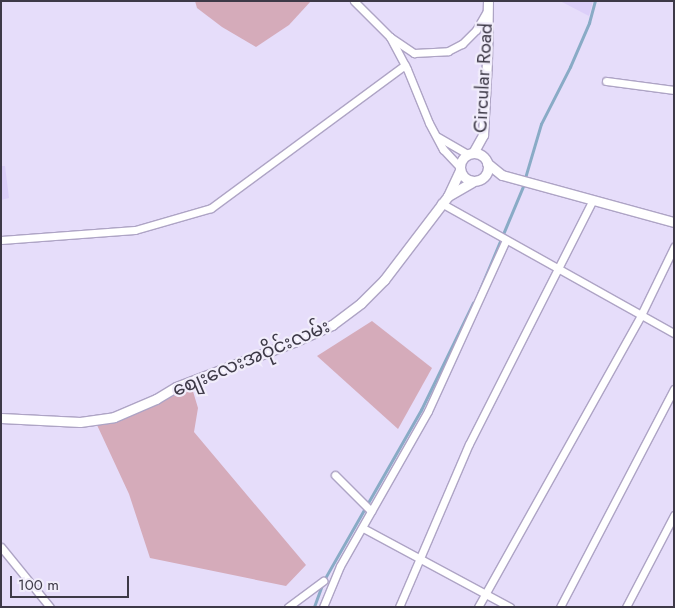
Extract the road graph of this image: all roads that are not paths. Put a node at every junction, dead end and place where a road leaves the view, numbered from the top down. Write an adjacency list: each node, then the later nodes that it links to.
1 (354, 1): 4 (street)
2 (488, 1): 3 (street, Circular Road)
3 (487, 11): 4 (street); 8 (street, Circular Road)
4 (390, 37): 5 (street)
5 (405, 65): 9 (street); 20 (street)
6 (606, 81): 7 (street)
7 (674, 90)
8 (483, 135): 10 (street, Circular Road); 11 (street)
9 (438, 137): 10 (street); 12 (street)
10 (471, 154): 11 (street); 12 (street)
11 (487, 162): 13 (street); 14 (street)
12 (459, 168): 15 (street); 16 (street)
13 (502, 175): 14 (street); 17 (street)
14 (483, 178): 15 (street)
15 (472, 182): 16 (street)
16 (448, 196): 18 (street, စျေးလေးအဝိုင်းလမ်း)
17 (593, 200): 19 (street); 23 (street)
18 (441, 204): 21 (street); 27 (street, စျေးလေးအဝိုင်းလမ်း)
19 (674, 222)
20 (1, 240)
21 (506, 240): 23 (street); 29 (street)
22 (674, 247): 24 (street)
23 (559, 270): 24 (street); 33 (street)
24 (641, 315): 25 (street); 35 (street)
25 (674, 333)
26 (674, 389): 42 (street)
27 (1, 418)
28 (335, 475): 29 (street)
29 (371, 511): 31 (street)
30 (674, 515): 43 (street)
31 (363, 528): 33 (street); 38 (street)
32 (1, 546): 36 (street)
33 (419, 559): 35 (street); 39 (street)
34 (324, 581): 37 (street)
35 (484, 594): 40 (street); 41 (street)
36 (50, 607)
37 (288, 607)
38 (323, 607)
39 (399, 607)
40 (478, 607)
41 (510, 607)
42 (560, 607)
43 (626, 607)

